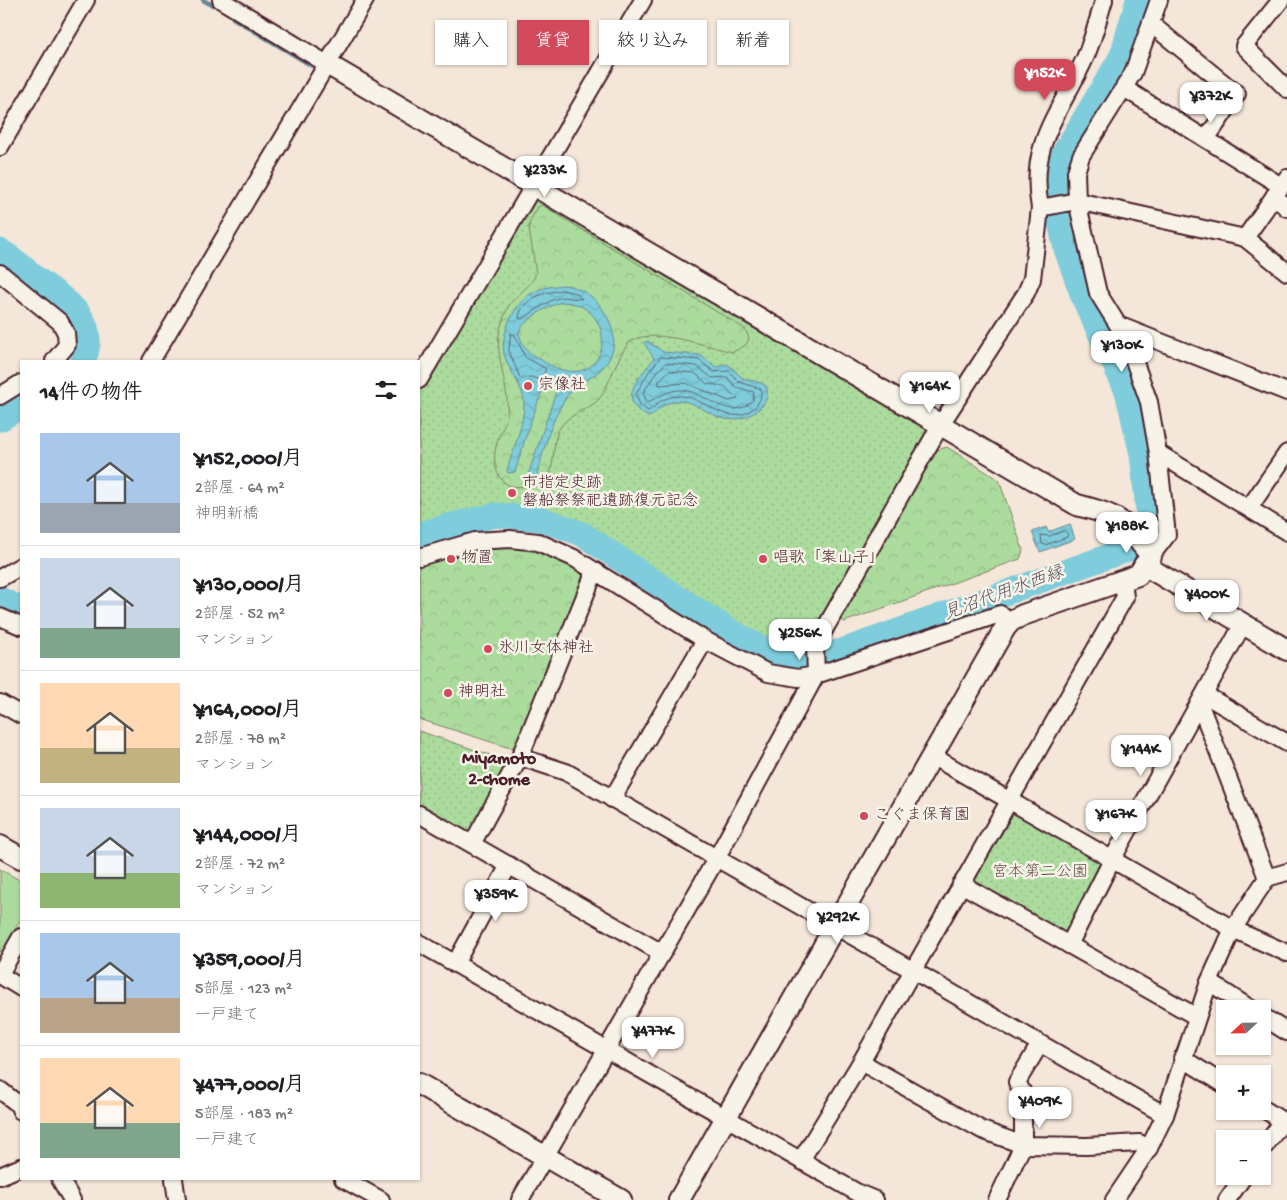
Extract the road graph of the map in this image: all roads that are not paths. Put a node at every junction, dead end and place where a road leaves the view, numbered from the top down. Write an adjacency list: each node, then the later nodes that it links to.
1 (86, 0): 13 (street)
2 (222, 0): 9 (street)
3 (365, 0): 9 (street)
4 (643, 0): 14 (street)
5 (1104, 0): 17 (street)
6 (1159, 0): 8 (street)
7 (1281, 0): 11 (street)
8 (1151, 24): 10 (street); 12 (street)
9 (327, 64): 14 (street); 24 (street)
10 (1124, 88): 12 (street); 16 (street)
11 (1287, 89)
12 (1206, 139): 15 (street)
13 (0, 147)
14 (534, 185): 25 (street); 29 (street)
15 (1281, 187): 18 (street); 19 (street)
16 (1077, 201): 17 (street); 19 (street); 22 (street)
17 (1044, 207): 29 (street)
18 (1287, 208)
19 (1245, 238): 20 (street)
20 (1287, 272)
21 (0, 273): 23 (street)
22 (1118, 325): 27 (street); 30 (street)
23 (55, 360)
24 (152, 360)
25 (420, 378)
26 (20, 384): 28 (street)
27 (1287, 392)
28 (0, 396)
29 (941, 424): 35 (street); 46 (street)
30 (1158, 453): 32 (street); 35 (street)
31 (1287, 453): 32 (street)
32 (1249, 508): 33 (street)
33 (1287, 532)
34 (420, 557): 37 (street)
35 (1148, 560): 39 (street); 42 (street)
36 (20, 567): 38 (street)
37 (595, 571): 44 (street); 52 (street)
38 (0, 578)
39 (1123, 581): 41 (street); 54 (street)
40 (0, 617): 43 (street)
41 (1011, 621): 46 (street); 51 (street)
42 (1244, 624): 45 (street); 47 (street)
43 (20, 626)
44 (705, 640): 46 (street); 53 (street)
45 (1287, 650)
46 (816, 675): 60 (street)
47 (1203, 700): 50 (street); 59 (street); 63 (street)
48 (0, 703): 49 (street)
49 (20, 714)
50 (1287, 743)
51 (932, 756): 54 (street); 65 (street)
52 (520, 757): 53 (street); 56 (street)
53 (612, 799): 60 (street)
54 (1009, 799): 59 (street); 64 (street)
55 (420, 815): 56 (street)
56 (472, 844): 61 (street)
57 (0, 846): 58 (street)
58 (20, 857)
59 (1113, 858): 66 (street); 69 (street)
60 (716, 859): 65 (street); 70 (street)
61 (510, 866): 70 (street); 72 (street)
62 (1287, 872): 63 (street)
63 (1267, 878): 66 (street)
64 (961, 884): 69 (street); 73 (street)
65 (836, 925): 73 (street); 91 (street)
66 (1234, 928): 71 (street); 75 (street)
67 (20, 939): 74 (street)
68 (420, 944): 72 (street)
69 (1069, 945): 78 (street)
70 (662, 953): 82 (street)
71 (1287, 953)
72 (455, 964): 82 (street)
73 (913, 970): 81 (street); 84 (street)
74 (0, 975): 76 (street)
75 (1209, 982): 77 (street); 78 (street)
76 (20, 987)
77 (1237, 1000)
78 (1196, 1017): 83 (street)
79 (1271, 1022): 80 (street)
80 (1287, 1032)
81 (1040, 1044): 90 (street); 94 (street)
82 (606, 1051): 91 (street); 96 (street)
83 (1182, 1058): 85 (street); 90 (street)
84 (861, 1062): 94 (street); 97 (street)
85 (1216, 1079)
86 (420, 1085): 96 (street)
87 (0, 1090): 88 (street)
88 (20, 1109)
89 (1271, 1114): 92 (street)
90 (1165, 1115): 95 (street)
91 (726, 1118): 97 (street); 109 (street)
92 (1285, 1123): 93 (street)
93 (1271, 1139)
94 (1023, 1145): 95 (street); 111 (street)
95 (1148, 1148): 112 (street)
96 (544, 1157): 107 (street); 108 (street)
97 (801, 1160): 110 (street)
98 (20, 1167): 99 (street)
99 (0, 1176)
100 (61, 1180): 104 (street)
101 (174, 1180): 105 (street)
102 (345, 1180): 106 (street)
103 (1238, 1185): 113 (street)
104 (72, 1200)
105 (177, 1200)
106 (382, 1200)
107 (520, 1200)
108 (621, 1200)
109 (679, 1200)
110 (875, 1200)
111 (997, 1200)
112 (1114, 1200)
113 (1227, 1200)

